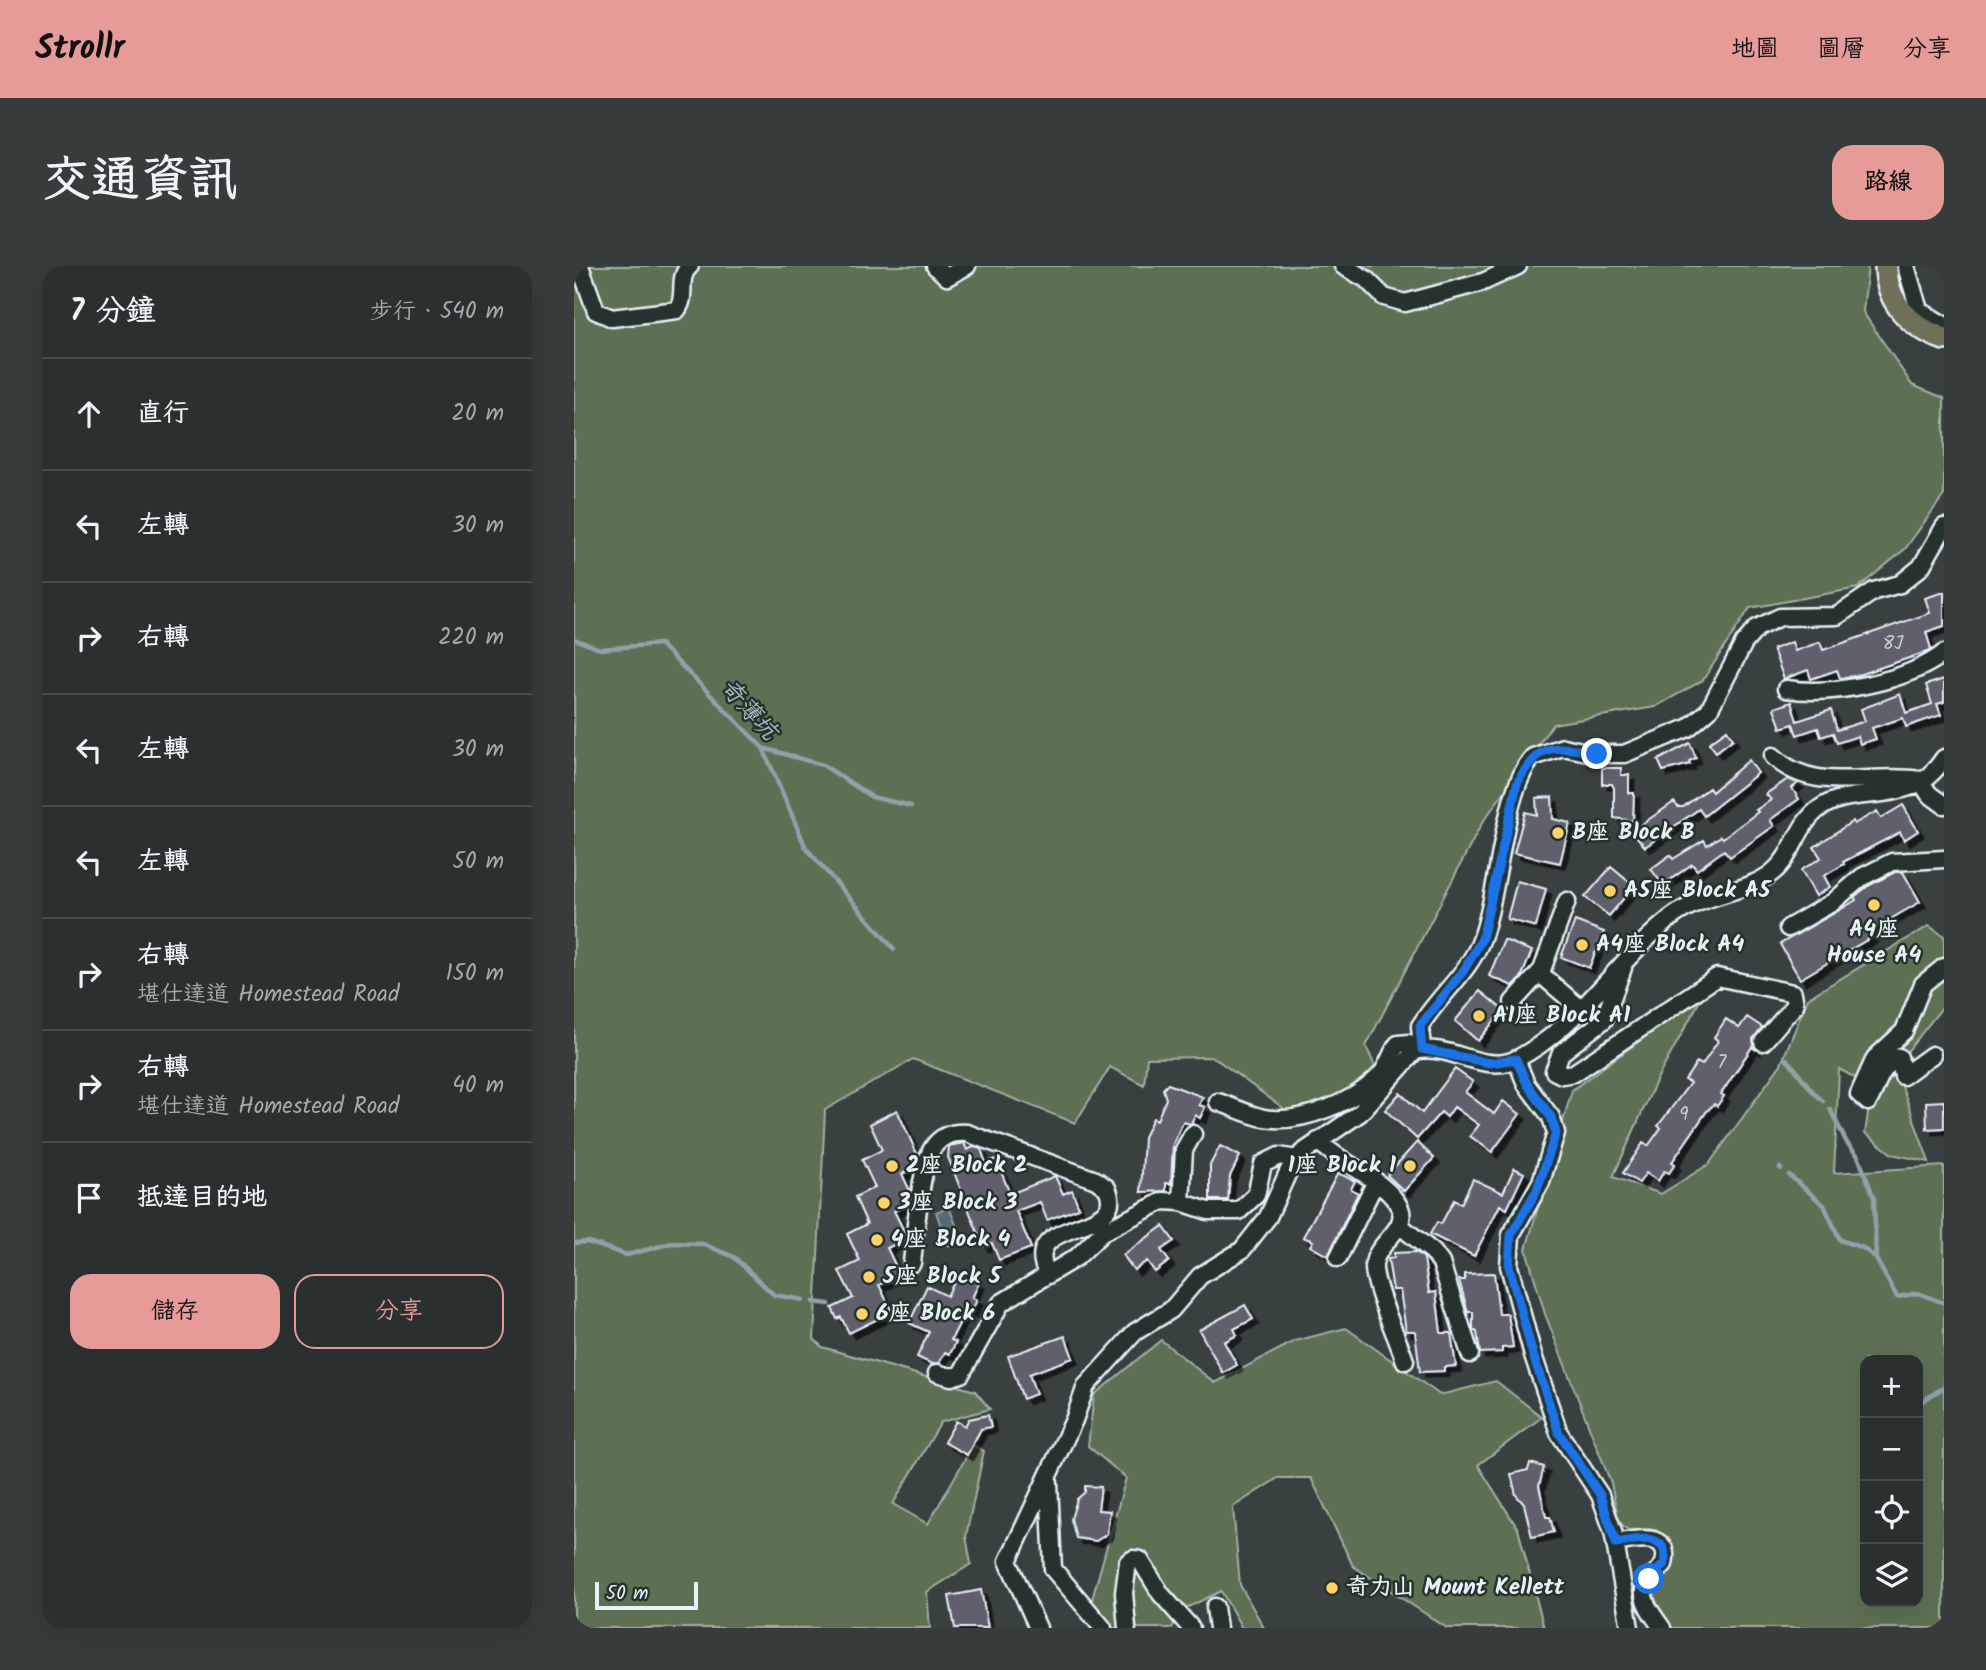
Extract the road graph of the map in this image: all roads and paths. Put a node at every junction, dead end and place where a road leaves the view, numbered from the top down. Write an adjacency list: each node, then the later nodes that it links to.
1 (580, 266): 2 (street)
2 (690, 266)
3 (935, 266): 4 (street)
4 (967, 266)
5 (1343, 266): 6 (street)
6 (1518, 266)
7 (1886, 266): 10 (main road)
8 (1906, 266): 9 (street)
9 (1944, 325)
10 (1944, 339)
11 (1944, 527): 27 (street)
12 (1944, 653): 13 (street)
13 (1786, 689)
14 (1773, 755): 16 (street)
15 (1944, 758): 16 (street)
16 (1920, 780): 17 (street); 21 (street)
17 (1944, 805)
18 (1944, 859): 20 (street)
19 (1567, 901): 23 (street)
20 (1788, 928)
21 (1625, 962): 25 (street); 26 (street)
22 (1944, 967): 28 (street)
23 (1539, 973): 24 (street); 25 (street)
24 (1513, 1002)
25 (1580, 1008): 29 (street)
26 (1763, 1042)
27 (1422, 1049): 29 (street); 30 (street); 32 (street)
28 (1932, 1055)
29 (1516, 1059): 44 (street)
30 (1218, 1102)
31 (1193, 1134): 35 (street)
32 (1318, 1140): 33 (street); 34 (street)
33 (1297, 1159): 35 (street); 43 (street)
34 (1376, 1181): 36 (street); 37 (street)
35 (1181, 1202): 39 (street)
36 (1400, 1222): 40 (street); 41 (street)
37 (1338, 1258)
38 (912, 1263): 39 (street)
39 (1048, 1275): 42 (street)
40 (1470, 1353)
41 (1405, 1361)
42 (937, 1373)
43 (1049, 1477): 46 (street); 47 (street)
44 (1616, 1543): 51 (street); 52 (street)
45 (1215, 1607): 50 (street)
46 (1038, 1628)
47 (1103, 1628)
48 (1127, 1628): 49 (street)
49 (1191, 1628)
50 (1218, 1628)
51 (1630, 1628)
52 (1662, 1628)

